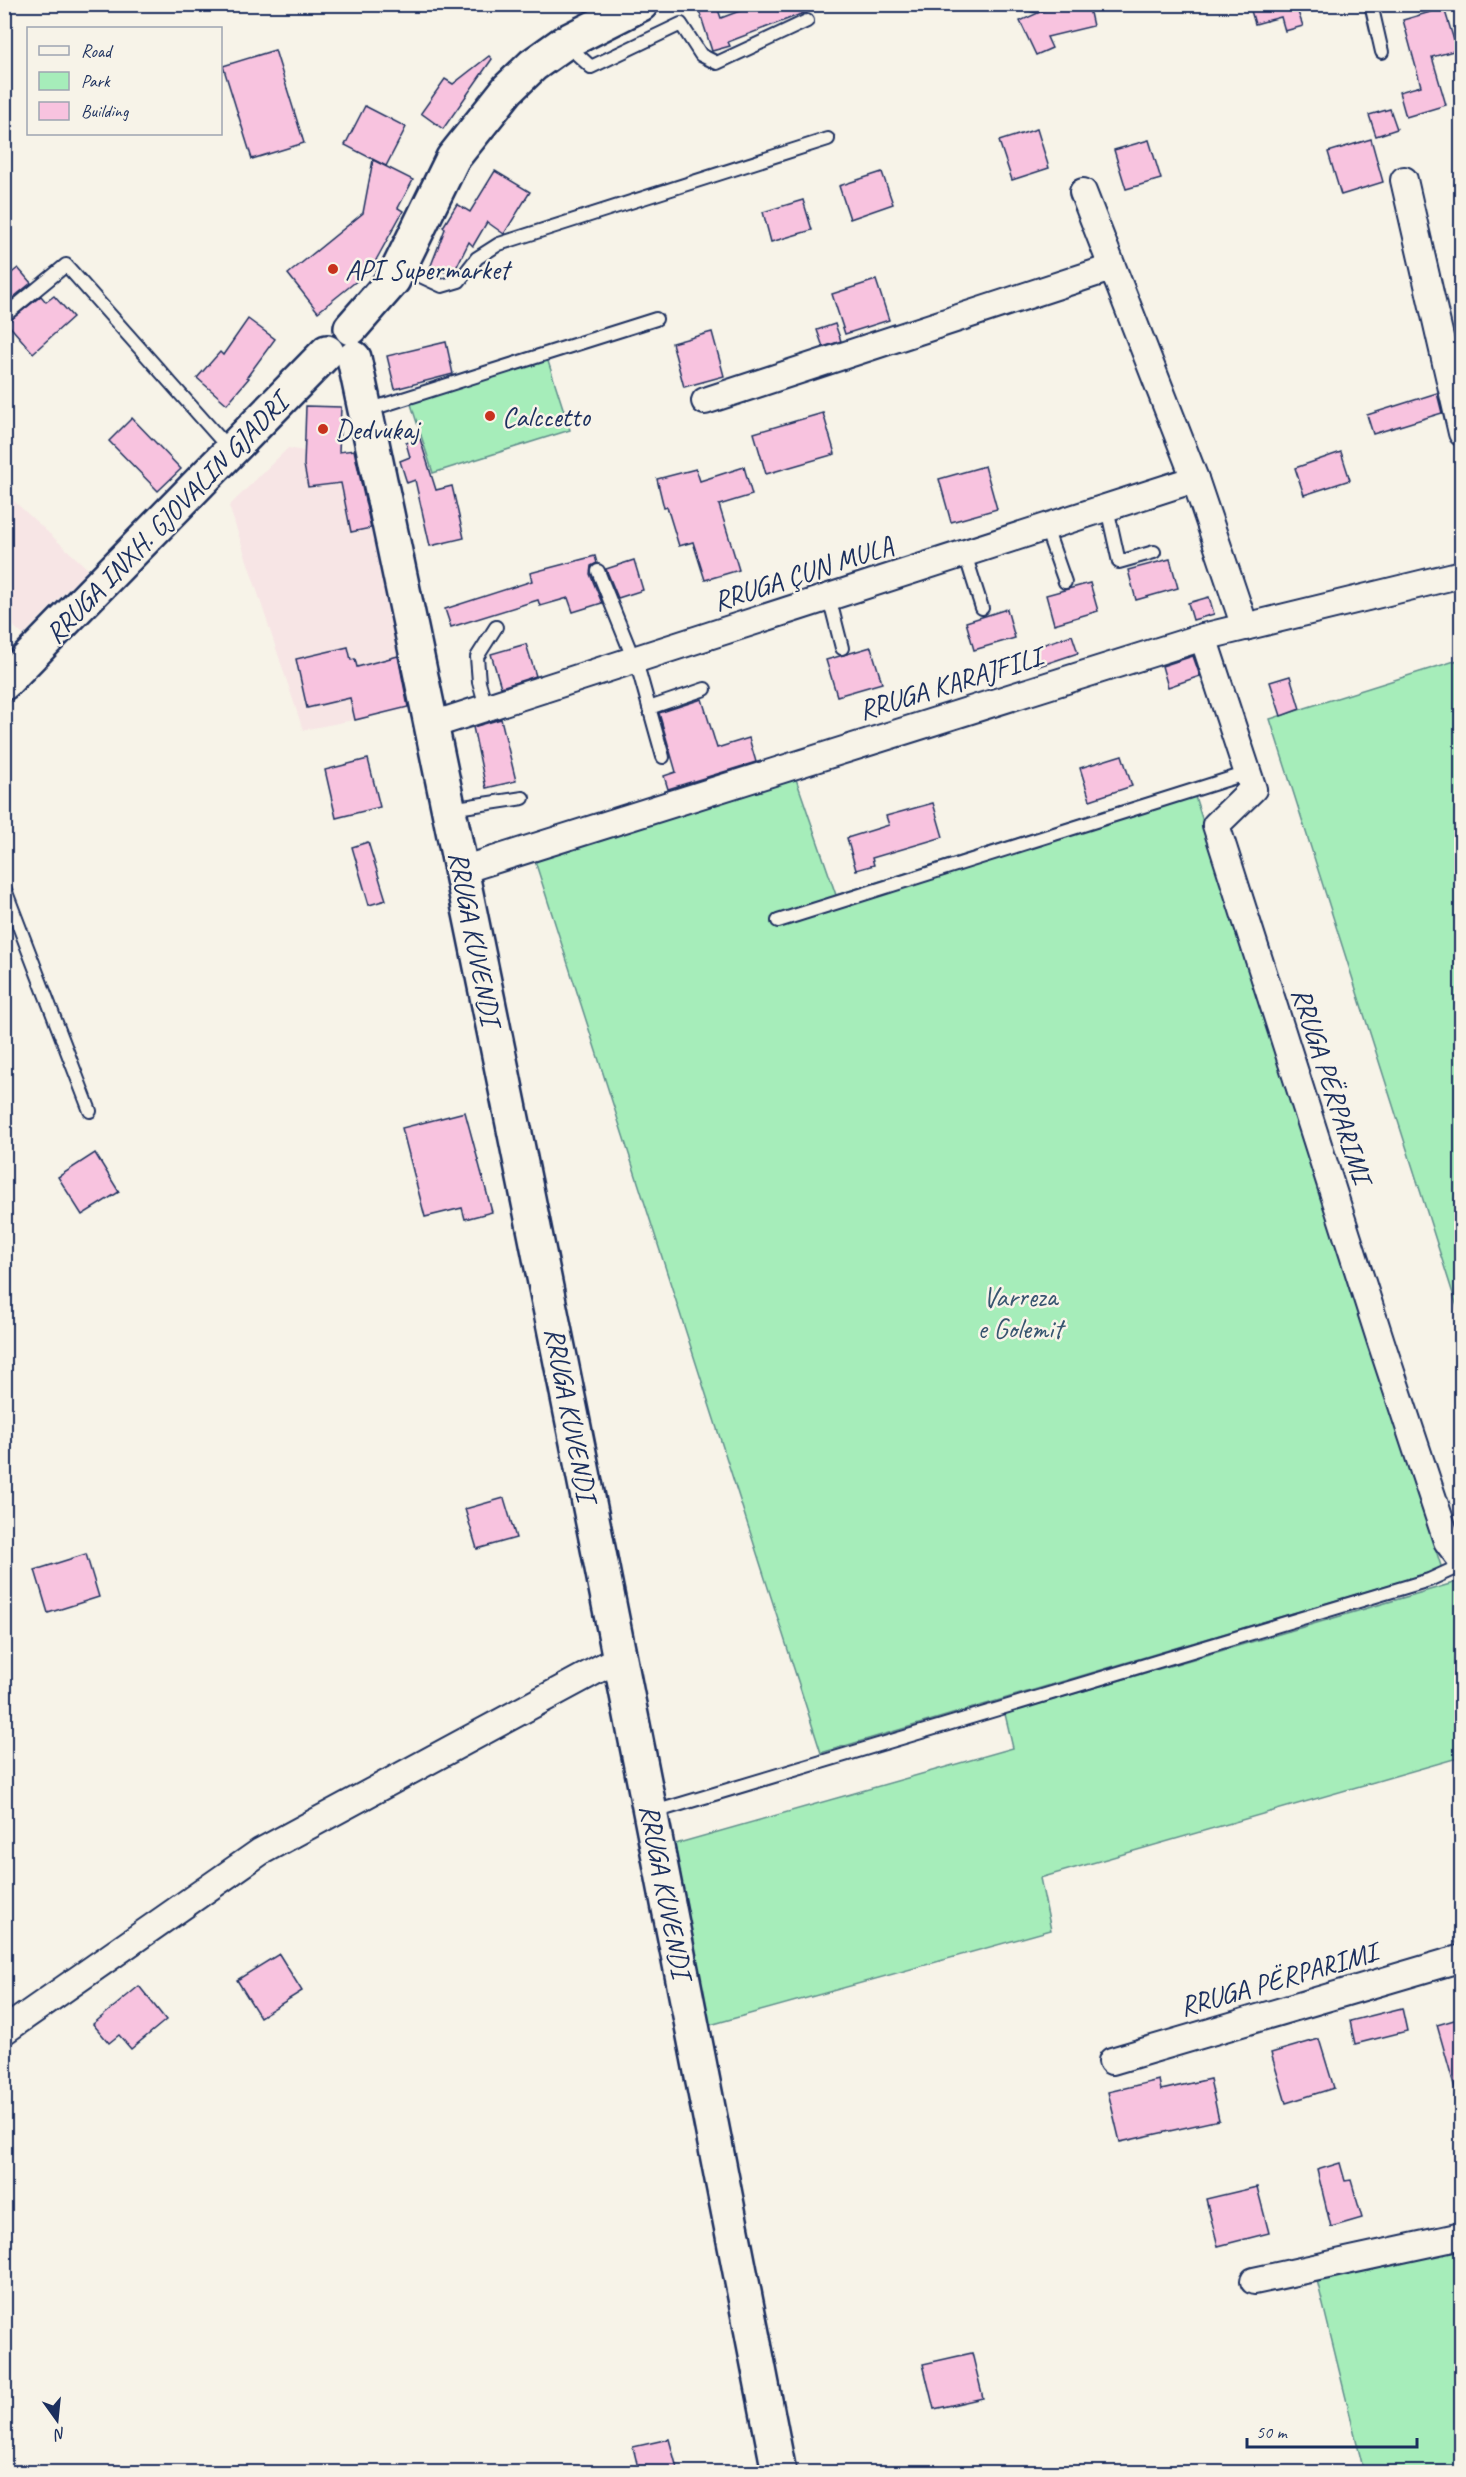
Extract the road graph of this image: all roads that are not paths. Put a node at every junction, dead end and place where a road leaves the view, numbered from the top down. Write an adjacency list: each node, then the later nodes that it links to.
1 (641, 4): 4 (street, RRUGA INXH. GJOVALIN GJADRI)
2 (1371, 4): 5 (lane)
3 (807, 21): 4 (lane)
4 (564, 43): 9 (street, RRUGA INXH. GJOVALIN GJADRI)
5 (1382, 52)
6 (828, 139): 9 (lane)
7 (1404, 180): 16 (street)
8 (1083, 192): 10 (street)
9 (399, 267): 13 (street, RRUGA INXH. GJOVALIN GJADRI)
10 (1111, 268): 14 (street); 18 (street)
11 (4, 316): 17 (lane)
12 (656, 319): 15 (lane)
13 (344, 346): 15 (street, RRUGA KUVENDI); 17 (street, RRUGA INXH. GJOVALIN GJADRI)
14 (705, 401)
15 (364, 411): 37 (street, RRUGA KUVENDI)
16 (1461, 433)
17 (231, 451): 33 (street, RRUGA INXH. GJOVALIN GJADRI)
18 (1195, 479): 19 (street, RRUGA ÇUN MULA); 29 (street)
19 (1107, 508): 20 (street, RRUGA ÇUN MULA); 21 (lane)
20 (1046, 528): 22 (street, RRUGA ÇUN MULA); 25 (lane)
21 (1154, 552)
22 (965, 554): 26 (street, RRUGA ÇUN MULA); 27 (lane)
23 (598, 571): 32 (lane)
24 (1461, 574): 29 (street, RRUGA KARAJFILI)
25 (1065, 582)
26 (829, 597): 31 (lane); 32 (street, RRUGA ÇUN MULA)
27 (982, 608)
28 (496, 627): 35 (lane)
29 (1245, 627): 30 (street, RRUGA KARAJFILI)
30 (1203, 637): 39 (street, RRUGA PËRPARIMI); 42 (street, RRUGA KARAJFILI)
31 (842, 648)
32 (633, 660): 35 (street, RRUGA ÇUN MULA); 36 (lane)
33 (4, 683)
34 (705, 689): 36 (lane)
35 (486, 707): 37 (street, RRUGA ÇUN MULA)
36 (650, 708): 38 (lane)
37 (429, 726): 41 (street, RRUGA KUVENDI)
38 (663, 757)
39 (1248, 773): 44 (lane); 46 (street, RRUGA PËRPARIMI)
40 (523, 798): 41 (lane)
41 (448, 809): 42 (street, RRUGA KUVENDI)
42 (462, 870): 47 (street, RRUGA KUVENDI)
43 (4, 887): 45 (lane)
44 (778, 921)
45 (90, 1111)
46 (1461, 1563): 48 (lane)
47 (621, 1657): 48 (street, RRUGA KUVENDI); 50 (street)
48 (651, 1813): 54 (street, RRUGA KUVENDI)
49 (1461, 1958): 51 (street, RRUGA PËRPARIMI)
50 (4, 2031)
51 (1112, 2061)
52 (1461, 2236): 53 (street)
53 (1254, 2281)
54 (779, 2472)

